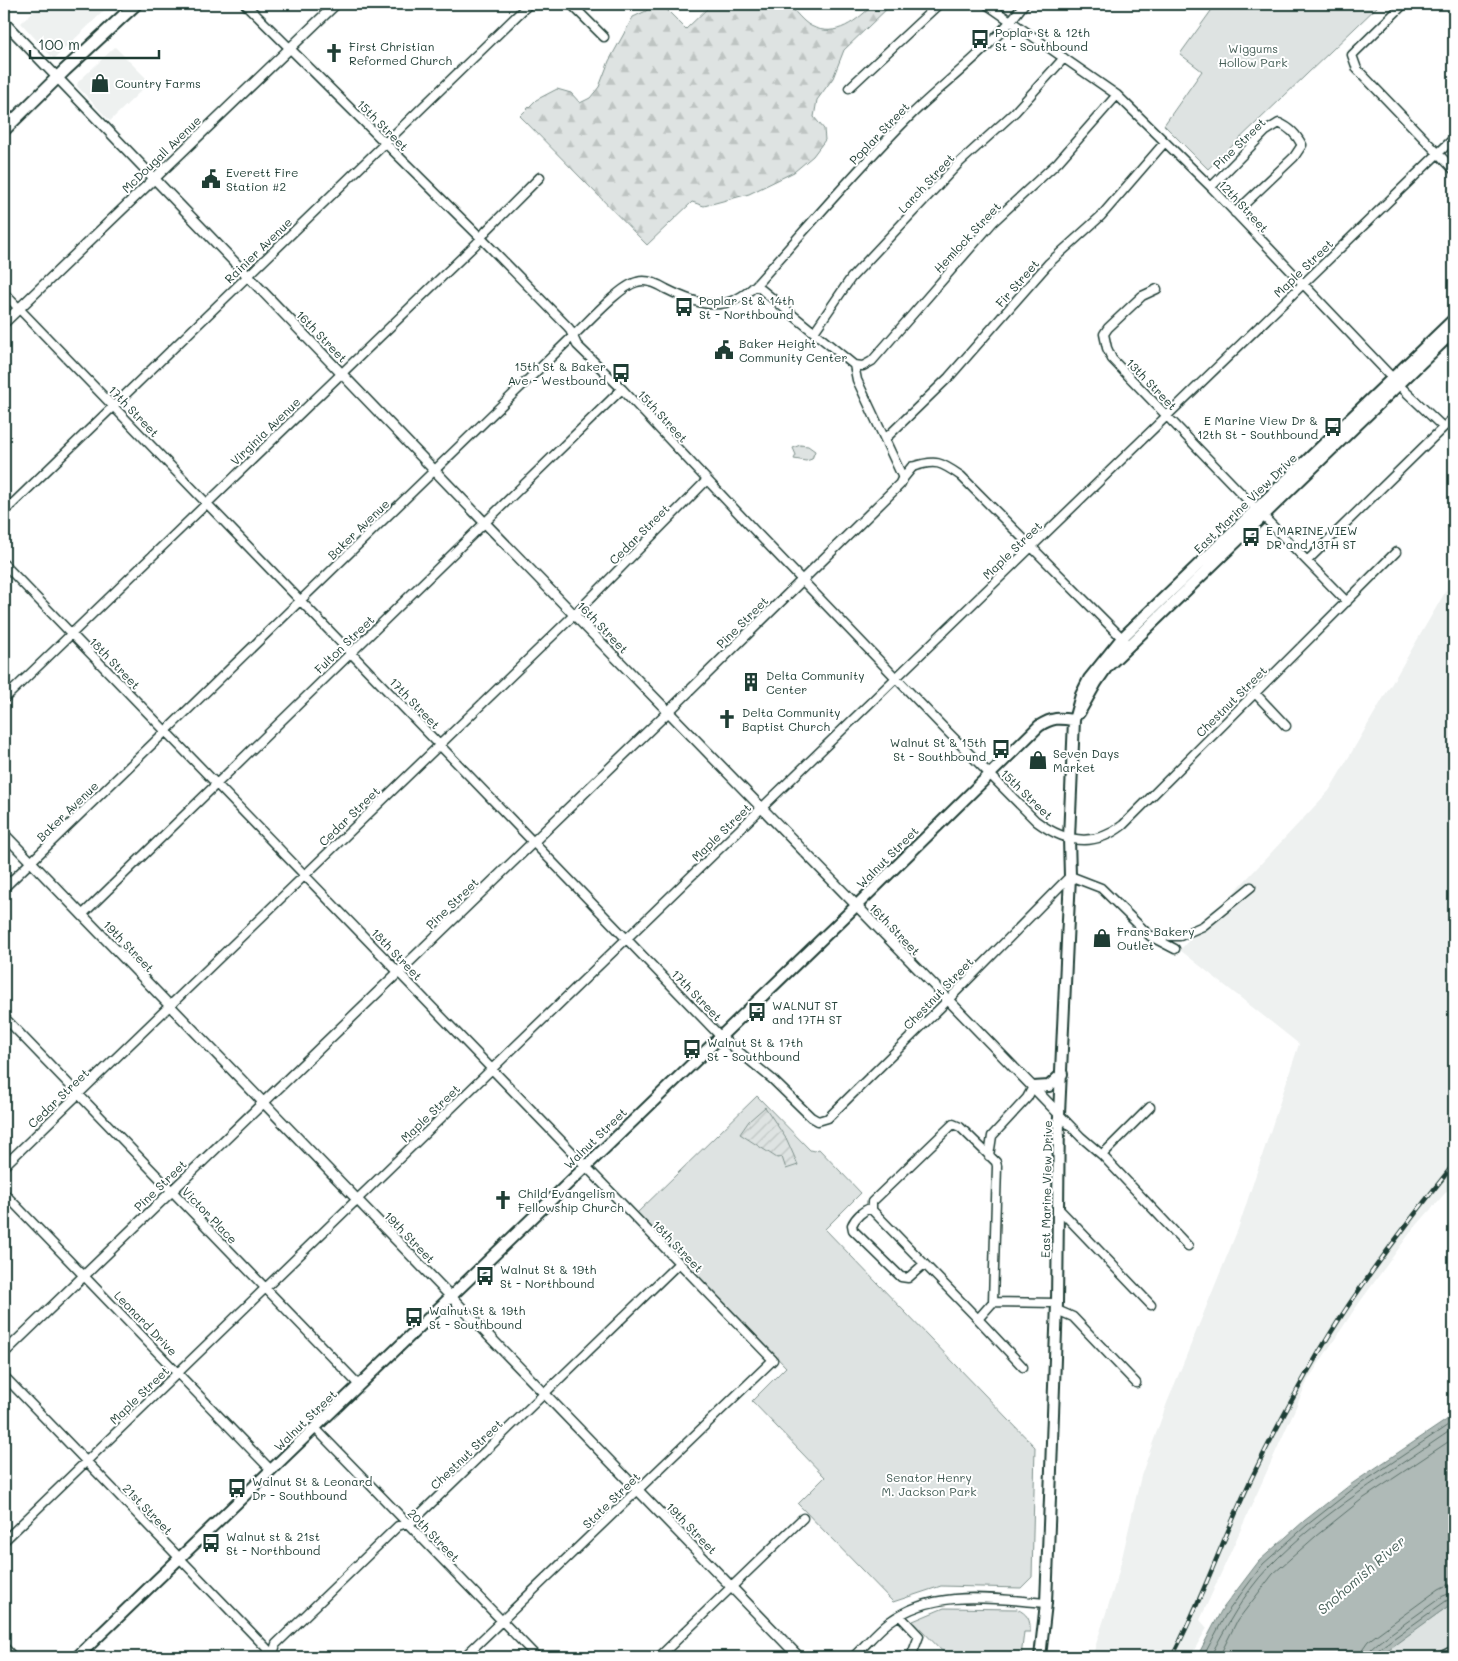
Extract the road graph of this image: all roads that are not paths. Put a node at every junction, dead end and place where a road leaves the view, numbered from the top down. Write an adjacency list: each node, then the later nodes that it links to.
1 (136, 4): 15 (main road)
2 (245, 4): 13 (street, 15th Street)
3 (336, 4): 13 (street, McDougall Avenue)
4 (529, 4): 21 (street, Rainier Avenue)
5 (571, 4): 12 (street)
6 (939, 4): 16 (street)
7 (986, 4): 10 (street, 12th Street)
8 (1024, 4): 10 (street, Poplar Street)
9 (1404, 4): 22 (street)
10 (1011, 21): 14 (street, 12th Street); 30 (street, Poplar Street)
11 (4, 22): 15 (street, 16th Street)
12 (604, 37)
13 (290, 48): 21 (street, 15th Street); 25 (street, McDougall Avenue)
14 (1064, 58): 17 (street, 12th Street); 38 (street, Larch Street)
15 (57, 77): 18 (main road); 25 (street, 16th Street)
16 (849, 88)
17 (1117, 95): 20 (street, 12th Street); 40 (street, Hemlock Street)
18 (4, 130)
19 (1454, 138): 22 (street, Maple Street)
20 (1165, 142): 26 (street, 12th Street); 48 (street, Fir Street)
21 (385, 143): 28 (street, 15th Street); 29 (street, Rainier Avenue)
22 (1438, 153): 23 (street); 31 (street, Maple Street)
23 (1454, 170)
24 (540, 177): 28 (street, Virginia Avenue)
25 (153, 179): 29 (street, 16th Street); 34 (street, McDougall Avenue)
26 (1211, 188): 27 (street, 12th Street); 27 (street, Pine Street)
27 (1235, 214): 31 (street, 12th Street)
28 (481, 238): 39 (street, 15th Street); 41 (street, Virginia Avenue)
29 (247, 277): 41 (street, 16th Street); 44 (street, Rainier Avenue)
30 (756, 285): 38 (street); 39 (street, Baker Avenue)
31 (1303, 285): 42 (street, 12th Street); 45 (street, Maple Street)
32 (1157, 289): 45 (street, 13th Street)
33 (4, 293): 34 (street, 17th Street)
34 (19, 308): 36 (street, McDougall Avenue); 44 (street, 17th Street)
35 (1454, 319): 42 (main road, East Marine View Drive)
36 (4, 323)
37 (1454, 330): 42 (main road, East Marine View Drive)
38 (814, 332): 40 (street)
39 (573, 336): 43 (street, 15th Street); 50 (street, Baker Avenue)
40 (854, 365): 48 (street)
41 (341, 374): 50 (street, 16th Street); 53 (street, Virginia Avenue)
42 (1396, 381): 47 (street, 12th Street); 55 (main road, East Marine View Drive)
43 (622, 389): 52 (street, 15th Street); 56 (street, Fulton Street)
44 (113, 406): 53 (street, 17th Street); 54 (street, Rainier Avenue)
45 (1167, 416): 55 (street, 13th Street); 57 (street, Maple Street)
46 (1454, 417): 47 (street)
47 (1443, 427): 59 (street)
48 (885, 439): 51 (street)
49 (912, 467): 51 (street, Pine Street); 57 (street)
50 (434, 471): 56 (street, 16th Street); 62 (street, Baker Avenue)
51 (903, 478): 61 (street, Pine Street)
52 (708, 480): 61 (street, 15th Street); 64 (street, Cedar Street)
53 (207, 503): 62 (street, 17th Street); 65 (street, Virginia Avenue)
54 (4, 512)
55 (1260, 513): 59 (street, 13th Street); 66 (main road, East Marine View Drive)
56 (484, 523): 64 (street, 16th Street); 67 (street, Fulton Street)
57 (1032, 546): 66 (street); 68 (street, Maple Street)
58 (1396, 552): 63 (street, Chestnut Street)
59 (1307, 561): 63 (street, 13th Street)
60 (4, 564): 65 (street, 18th Street)
61 (802, 580): 68 (street, 15th Street); 71 (street, Pine Street)
62 (300, 600): 67 (street, 17th Street); 74 (street, Baker Avenue)
63 (1347, 602): 69 (street, Chestnut Street)
64 (574, 615): 71 (street, 16th Street); 75 (street, Cedar Street)
65 (71, 633): 70 (street, Virginia Avenue); 74 (street, 18th Street)
66 (1126, 642): 72 (main road, East Marine View Drive)
67 (351, 652): 75 (street, 17th Street); 77 (street, Fulton Street)
68 (896, 678): 76 (street, 15th Street); 78 (street, Maple Street)
69 (1255, 693): 73 (street); 80 (street, Chestnut Street)
70 (4, 699)
71 (668, 712): 78 (street, 16th Street); 81 (street, Pine Street)
72 (1074, 720): 76 (main road, Walnut Street); 80 (main road, East Marine View Drive)
73 (1286, 726)
74 (165, 730): 77 (street, 18th Street); 82 (street, Baker Avenue)
75 (439, 744): 81 (street, 17th Street); 83 (street, Cedar Street)
76 (990, 773): 80 (street, 15th Street); 87 (main road, Walnut Street)
77 (216, 783): 83 (street, 18th Street); 88 (street, Fulton Street)
78 (762, 808): 87 (street, 16th Street); 90 (street, Maple Street)
79 (4, 834): 82 (street, 19th Street)
80 (1069, 838): 84 (main road, East Marine View Drive)
81 (533, 842): 90 (street, 17th Street); 92 (street, Pine Street)
82 (30, 862): 86 (street, Baker Avenue); 88 (street, 19th Street)
83 (304, 875): 92 (street, 18th Street); 94 (street, Cedar Street)
84 (1070, 876): 89 (street); 93 (street, Chestnut Street); 98 (main road, East Marine View Drive)
85 (1251, 886): 89 (street)
86 (4, 888)
87 (856, 906): 93 (street, 16th Street); 96 (main road, Walnut Street)
88 (82, 915): 94 (street, 19th Street)
89 (1150, 936): 91 (street)
90 (626, 938): 96 (street, 17th Street); 97 (street, Maple Street)
91 (1176, 949)
92 (399, 972): 97 (street, 18th Street); 101 (street, Pine Street)
93 (947, 1000): 99 (street, 16th Street); 104 (street, Chestnut Street)
94 (169, 1006): 100 (street, Cedar Street); 101 (street, 19th Street)
95 (4, 1017): 100 (street, Victor Place)
96 (720, 1036): 104 (street, 17th Street); 107 (main road, Walnut Street)
97 (492, 1069): 107 (street, 18th Street); 111 (street, Maple Street)
98 (1062, 1074): 99 (main road); 103 (main road, East Marine View Drive)
99 (1032, 1087): 103 (street, 16th Street); 106 (street)
100 (78, 1094): 108 (street, Cedar Street); 109 (street, Victor Place)
101 (263, 1103): 109 (street, Pine Street); 111 (street, 19th Street)
102 (1150, 1107): 105 (street)
103 (1059, 1114): 105 (street, 16th Street); 113 (main road, East Marine View Drive)
104 (818, 1120)
105 (1102, 1155): 114 (street, 16th Street)
106 (989, 1156): 112 (street); 120 (street)
107 (585, 1165): 115 (street, 18th Street); 119 (main road, Walnut Street)
108 (4, 1166)
109 (172, 1191): 117 (street, Pine Street); 118 (street, Victor Place)
110 (4, 1193): 117 (street, Leonard Drive)
111 (356, 1200): 118 (street, Maple Street); 119 (street, 19th Street)
112 (871, 1208): 116 (street); 116 (street)
113 (1059, 1210): 121 (street); 122 (main road, East Marine View Drive)
114 (1188, 1246)
115 (679, 1263): 125 (street, 18th Street); 131 (street, Chestnut Street)
116 (924, 1264): 123 (street)
117 (84, 1276): 124 (street, Pine Street); 127 (street, Leonard Drive)
118 (266, 1289): 127 (street, Maple Street); 130 (street, Victor Place)
119 (450, 1296): 130 (main road, Walnut Street); 131 (street, 19th Street)
120 (992, 1302): 122 (street); 123 (street)
121 (1151, 1305)
122 (1057, 1306): 129 (street); 141 (main road, East Marine View Drive)
123 (978, 1319): 126 (street)
124 (4, 1354)
125 (773, 1360): 135 (street, State Street)
126 (1023, 1367)
127 (178, 1372): 133 (street, Maple Street); 134 (street, Leonard Drive)
128 (4, 1376): 133 (street, 21st Street)
129 (1136, 1383)
130 (359, 1385): 132 (main road, Walnut Street)
131 (544, 1394): 135 (street, 19th Street); 137 (street, Chestnut Street)
132 (315, 1428): 134 (main road, Walnut Street); 137 (street, 20th Street)
133 (86, 1462): 138 (street, Maple Street); 139 (street, 21st Street)
134 (271, 1470): 139 (main road, Walnut Street)
135 (638, 1490): 140 (street, 19th Street); 143 (street, State Street)
136 (803, 1518): 140 (street)
137 (407, 1523): 143 (street, 20th Street); 146 (street, Chestnut Street)
138 (4, 1541)
139 (180, 1558): 146 (street, 21st Street); 148 (main road, Walnut Street)
140 (732, 1588): 151 (street); 152 (street, 19th Street)
141 (1046, 1603): 142 (street); 155 (main road, East Marine View Drive)
142 (900, 1616): 153 (street); 154 (street)
143 (502, 1621): 149 (street, State Street); 150 (street, 20th Street)
144 (4, 1647): 147 (street)
145 (1454, 1650): 156 (street)
146 (273, 1656)
147 (13, 1657)
148 (77, 1657)
149 (464, 1657)
150 (537, 1657)
151 (659, 1657)
152 (799, 1657)
153 (854, 1657)
154 (911, 1657)
155 (1040, 1657)
156 (1440, 1657)

